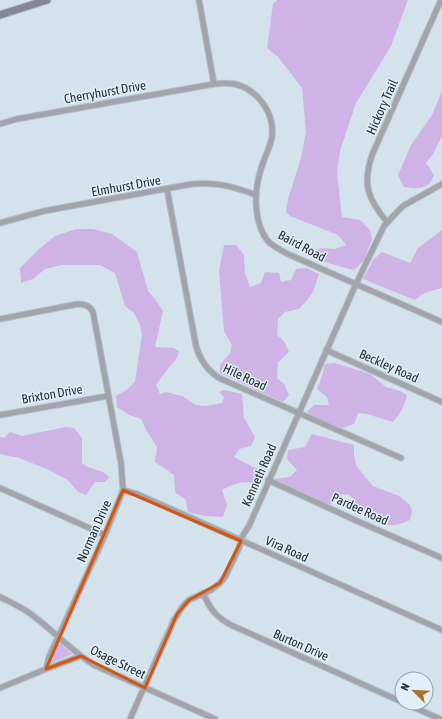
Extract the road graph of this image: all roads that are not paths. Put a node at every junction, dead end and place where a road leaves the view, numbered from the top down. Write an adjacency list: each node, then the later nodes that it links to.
1 (47, 0): 4 (main road)
2 (199, 0): 5 (street)
3 (441, 0): 10 (street, Hickory Trail)
4 (0, 15)
5 (214, 84): 6 (street, Cherryhurst Drive); 9 (street, Baird Road)
6 (0, 124)
7 (442, 184): 10 (street, Kenneth Road)
8 (167, 189): 9 (street, Elmhurst Drive); 11 (street, Elmhurst Drive); 18 (street, Hile Road)
9 (256, 195): 12 (street, Baird Road)
10 (387, 222): 12 (street, Kenneth Road)
11 (0, 223)
12 (356, 284): 14 (street, Baird Road); 15 (street, Kenneth Road)
13 (0, 319): 16 (street, Norman Drive)
14 (442, 322)
15 (326, 350): 17 (street, Beckley Road); 18 (street, Kenneth Road)
16 (108, 396): 19 (street, Brixton Drive); 23 (street, Norman Drive)
17 (442, 402)
18 (298, 413): 20 (street, Hile Road); 21 (street, Kenneth Road)
19 (0, 415)
20 (401, 458)
21 (268, 480): 25 (street, Kenneth Road); 26 (street, Pardee Road)
22 (0, 488): 24 (street)
23 (123, 490): 24 (street, Norman Drive); 25 (street, Vira Road)
24 (104, 535): 30 (street, Norman Drive)
25 (241, 540): 27 (street, Kenneth Road); 29 (street, Vira Road)
26 (442, 558)
27 (203, 594): 34 (street, Kenneth Road); 35 (street, Burton Drive)
28 (0, 597): 30 (street, Osage Street)
29 (442, 630)
30 (58, 637): 31 (street, Osage Street); 32 (street, Norman Drive)
31 (81, 656): 32 (street); 34 (street, Osage Street)
32 (46, 669): 33 (street)
33 (0, 688)
34 (145, 688): 37 (street, Kenneth Road); 38 (street, Osage Street)
35 (394, 699)
36 (422, 711): 39 (street, Burton Drive)
37 (130, 719)
38 (215, 719)
39 (440, 719)

